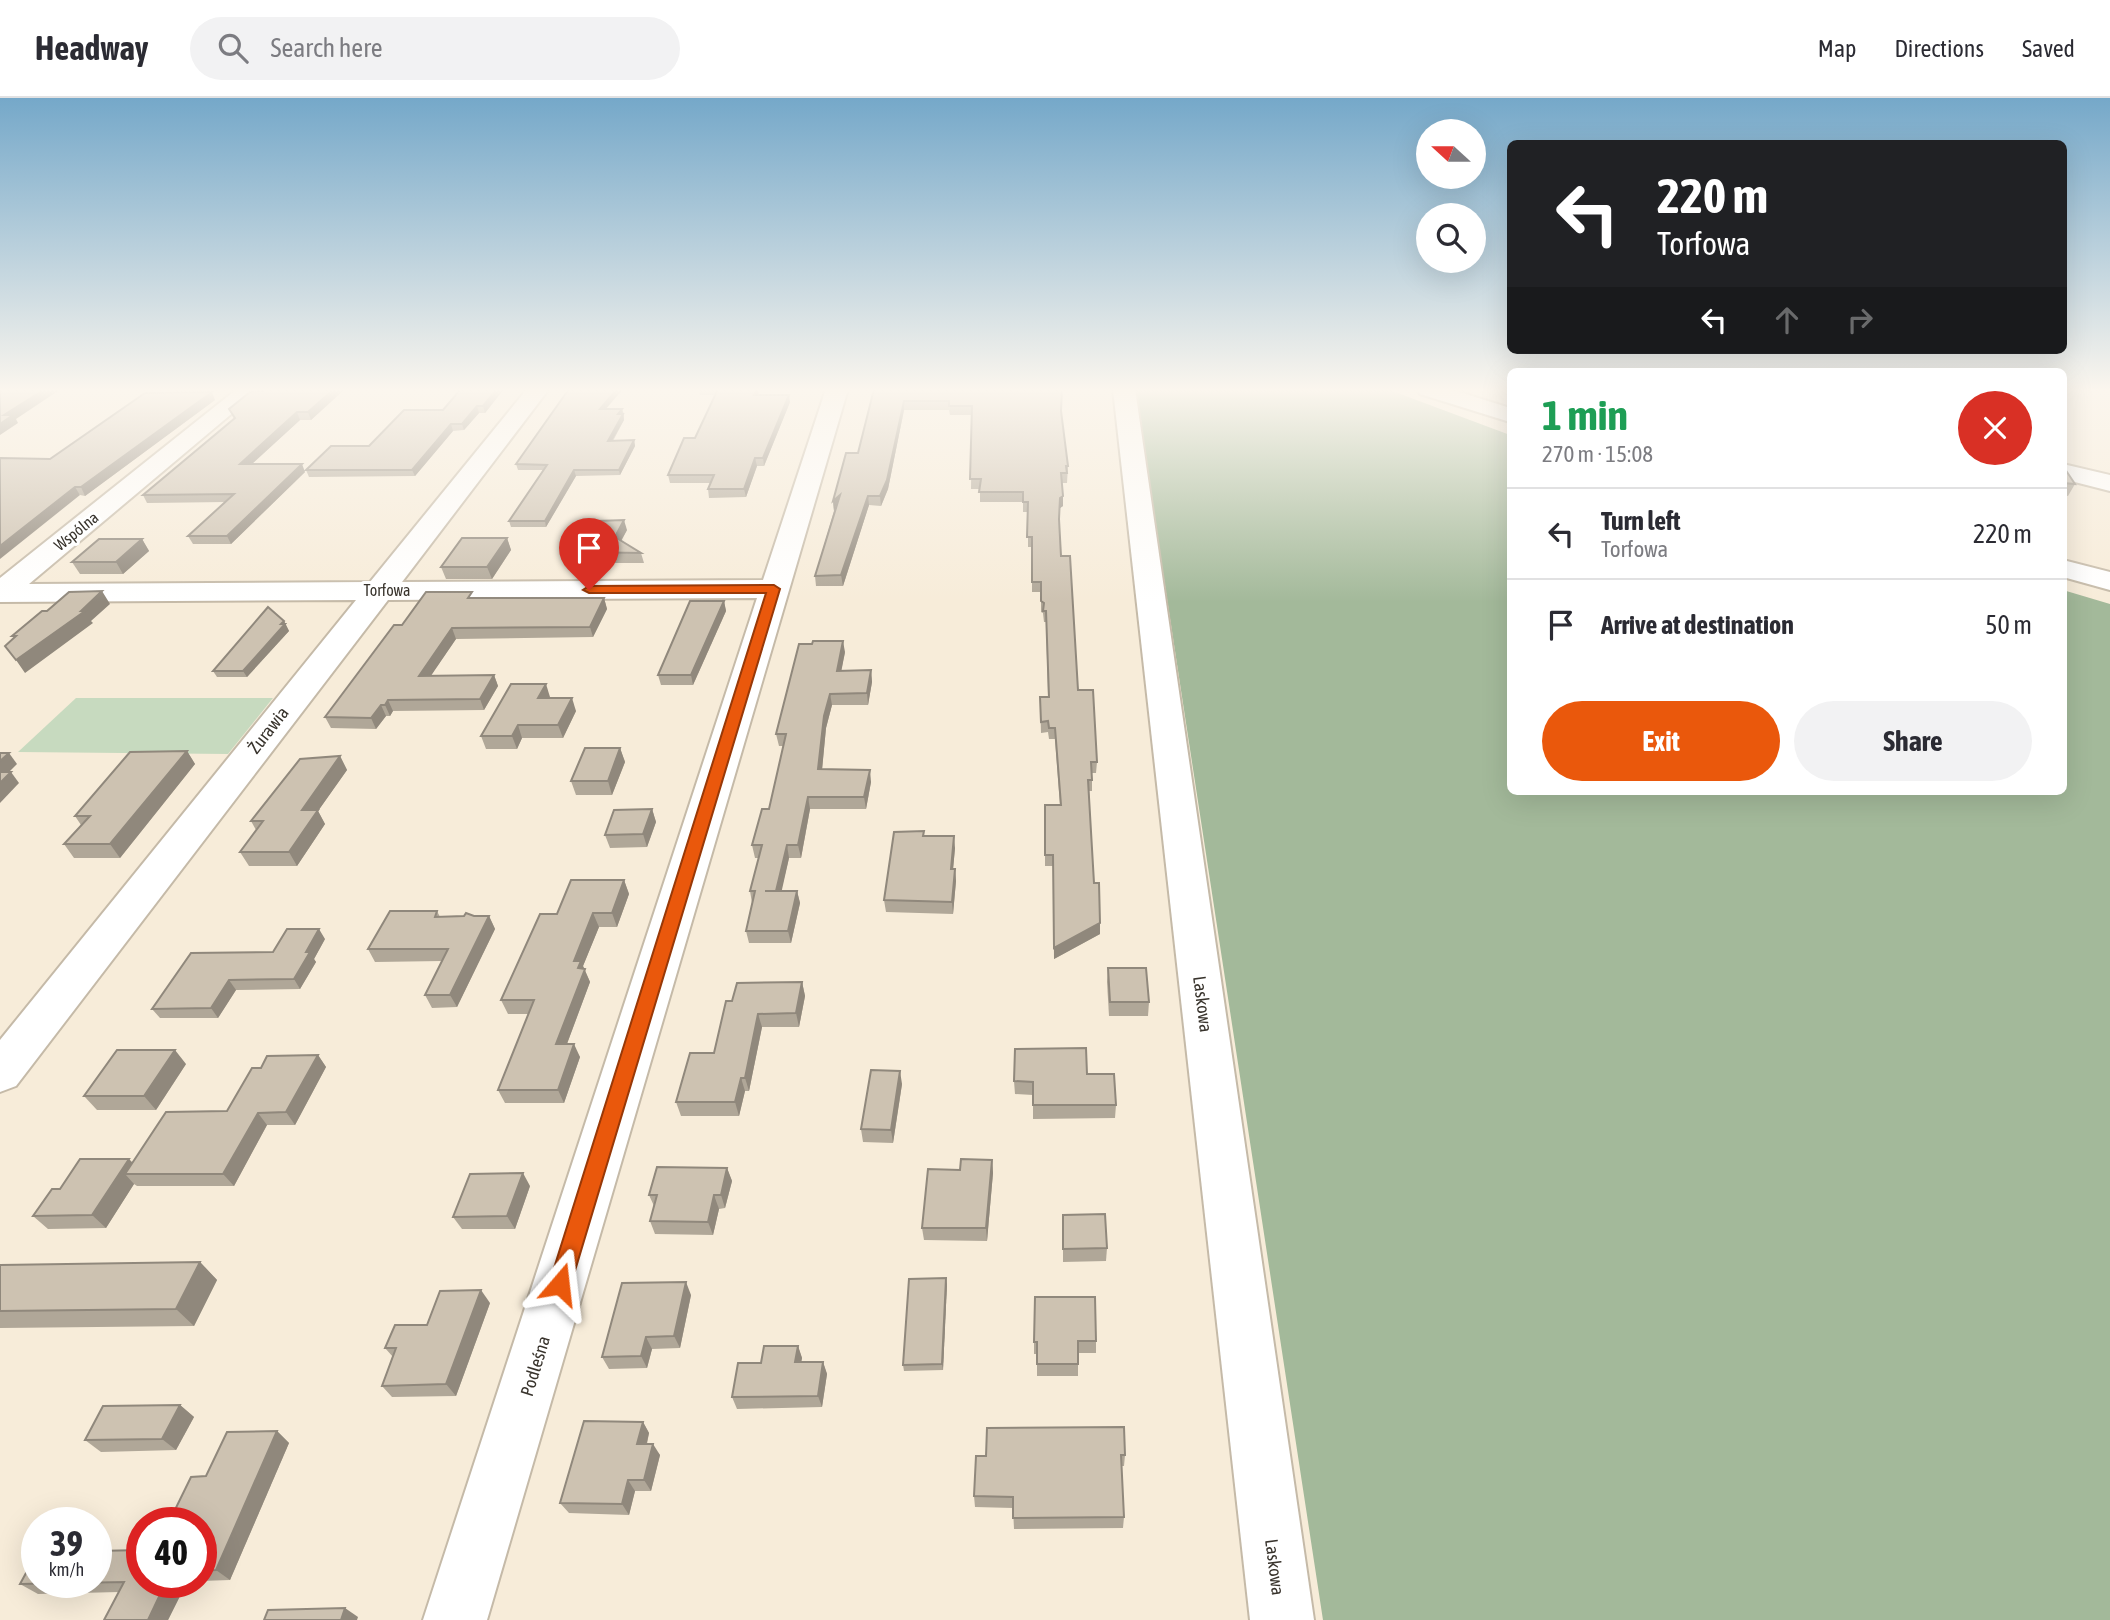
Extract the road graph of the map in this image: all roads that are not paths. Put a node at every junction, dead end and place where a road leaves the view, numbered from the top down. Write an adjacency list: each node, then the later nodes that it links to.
1 (163, 460): 11 (street, Wspólna)
2 (481, 460): 10 (street, Żurawia)
3 (815, 460): 9 (street, Podleśna)
4 (1133, 460): 14 (street, Laskowa)
5 (2067, 472): 6 (street)
6 (2110, 483)
7 (2067, 569): 8 (street)
8 (2110, 581)
9 (774, 589): 10 (street, Torfowa); 13 (street, Podleśna)
10 (378, 590): 11 (street, Torfowa); 12 (street, Żurawia)
11 (0, 593)
12 (0, 1073)
13 (455, 1620)
14 (1282, 1620)

